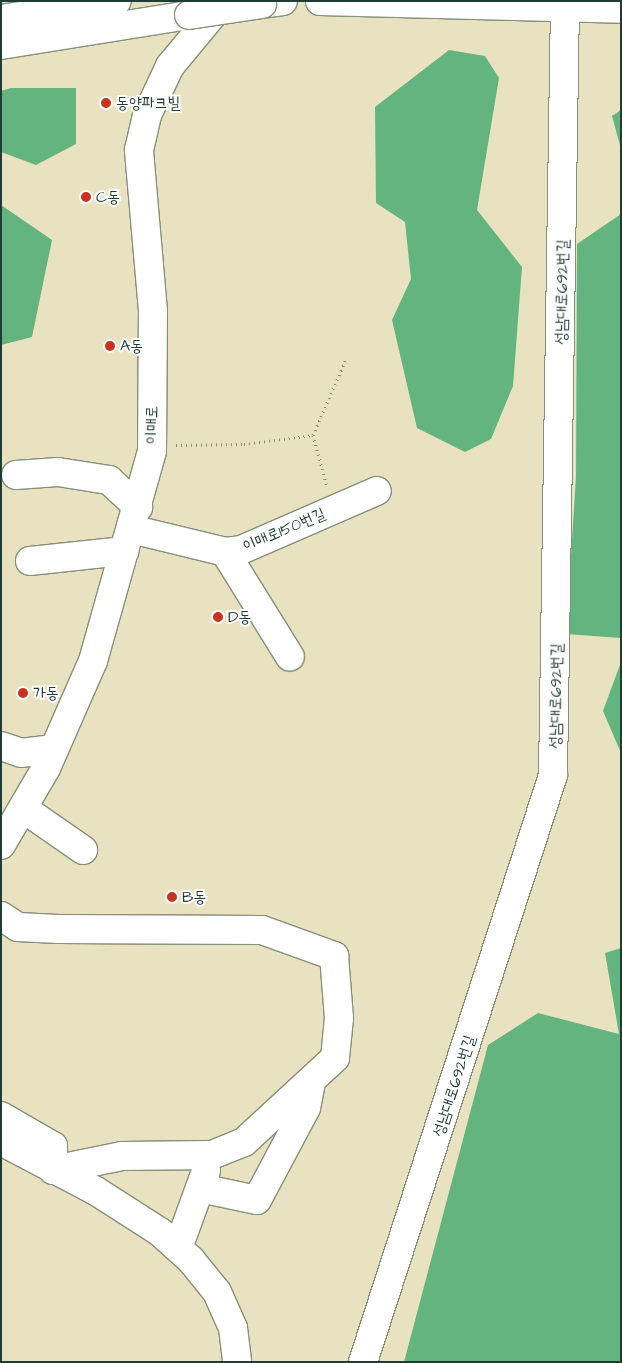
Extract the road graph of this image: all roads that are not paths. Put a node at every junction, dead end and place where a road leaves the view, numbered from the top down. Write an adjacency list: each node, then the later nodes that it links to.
1 (117, 1): 7 (street)
2 (224, 1): 11 (street, 이매로)
3 (320, 1): 5 (street)
4 (272, 3): 8 (street, bridge)
5 (565, 4): 6 (street); 29 (street, 성남대로692번길)
6 (621, 8)
7 (1, 19)
8 (1, 45)
9 (16, 475): 11 (street)
10 (376, 491): 12 (street, 이매로150번길)
11 (131, 529): 12 (street, 이매로150번길); 13 (street); 16 (street, 이매로)
12 (224, 552): 14 (street)
13 (30, 561)
14 (290, 657)
15 (1, 746): 16 (street)
16 (54, 749): 17 (street, 이매로)
17 (24, 809): 18 (street, 이매로); 19 (street)
18 (1, 845)
19 (83, 850)
20 (1, 916): 21 (street)
21 (312, 1081): 24 (street); 26 (street)
22 (1, 1116): 25 (street)
23 (1, 1141): 25 (street)
24 (212, 1155): 25 (street); 26 (street)
25 (53, 1170): 27 (street)
26 (200, 1188): 27 (street)
27 (178, 1248): 28 (street)
28 (237, 1362)
29 (363, 1362)

